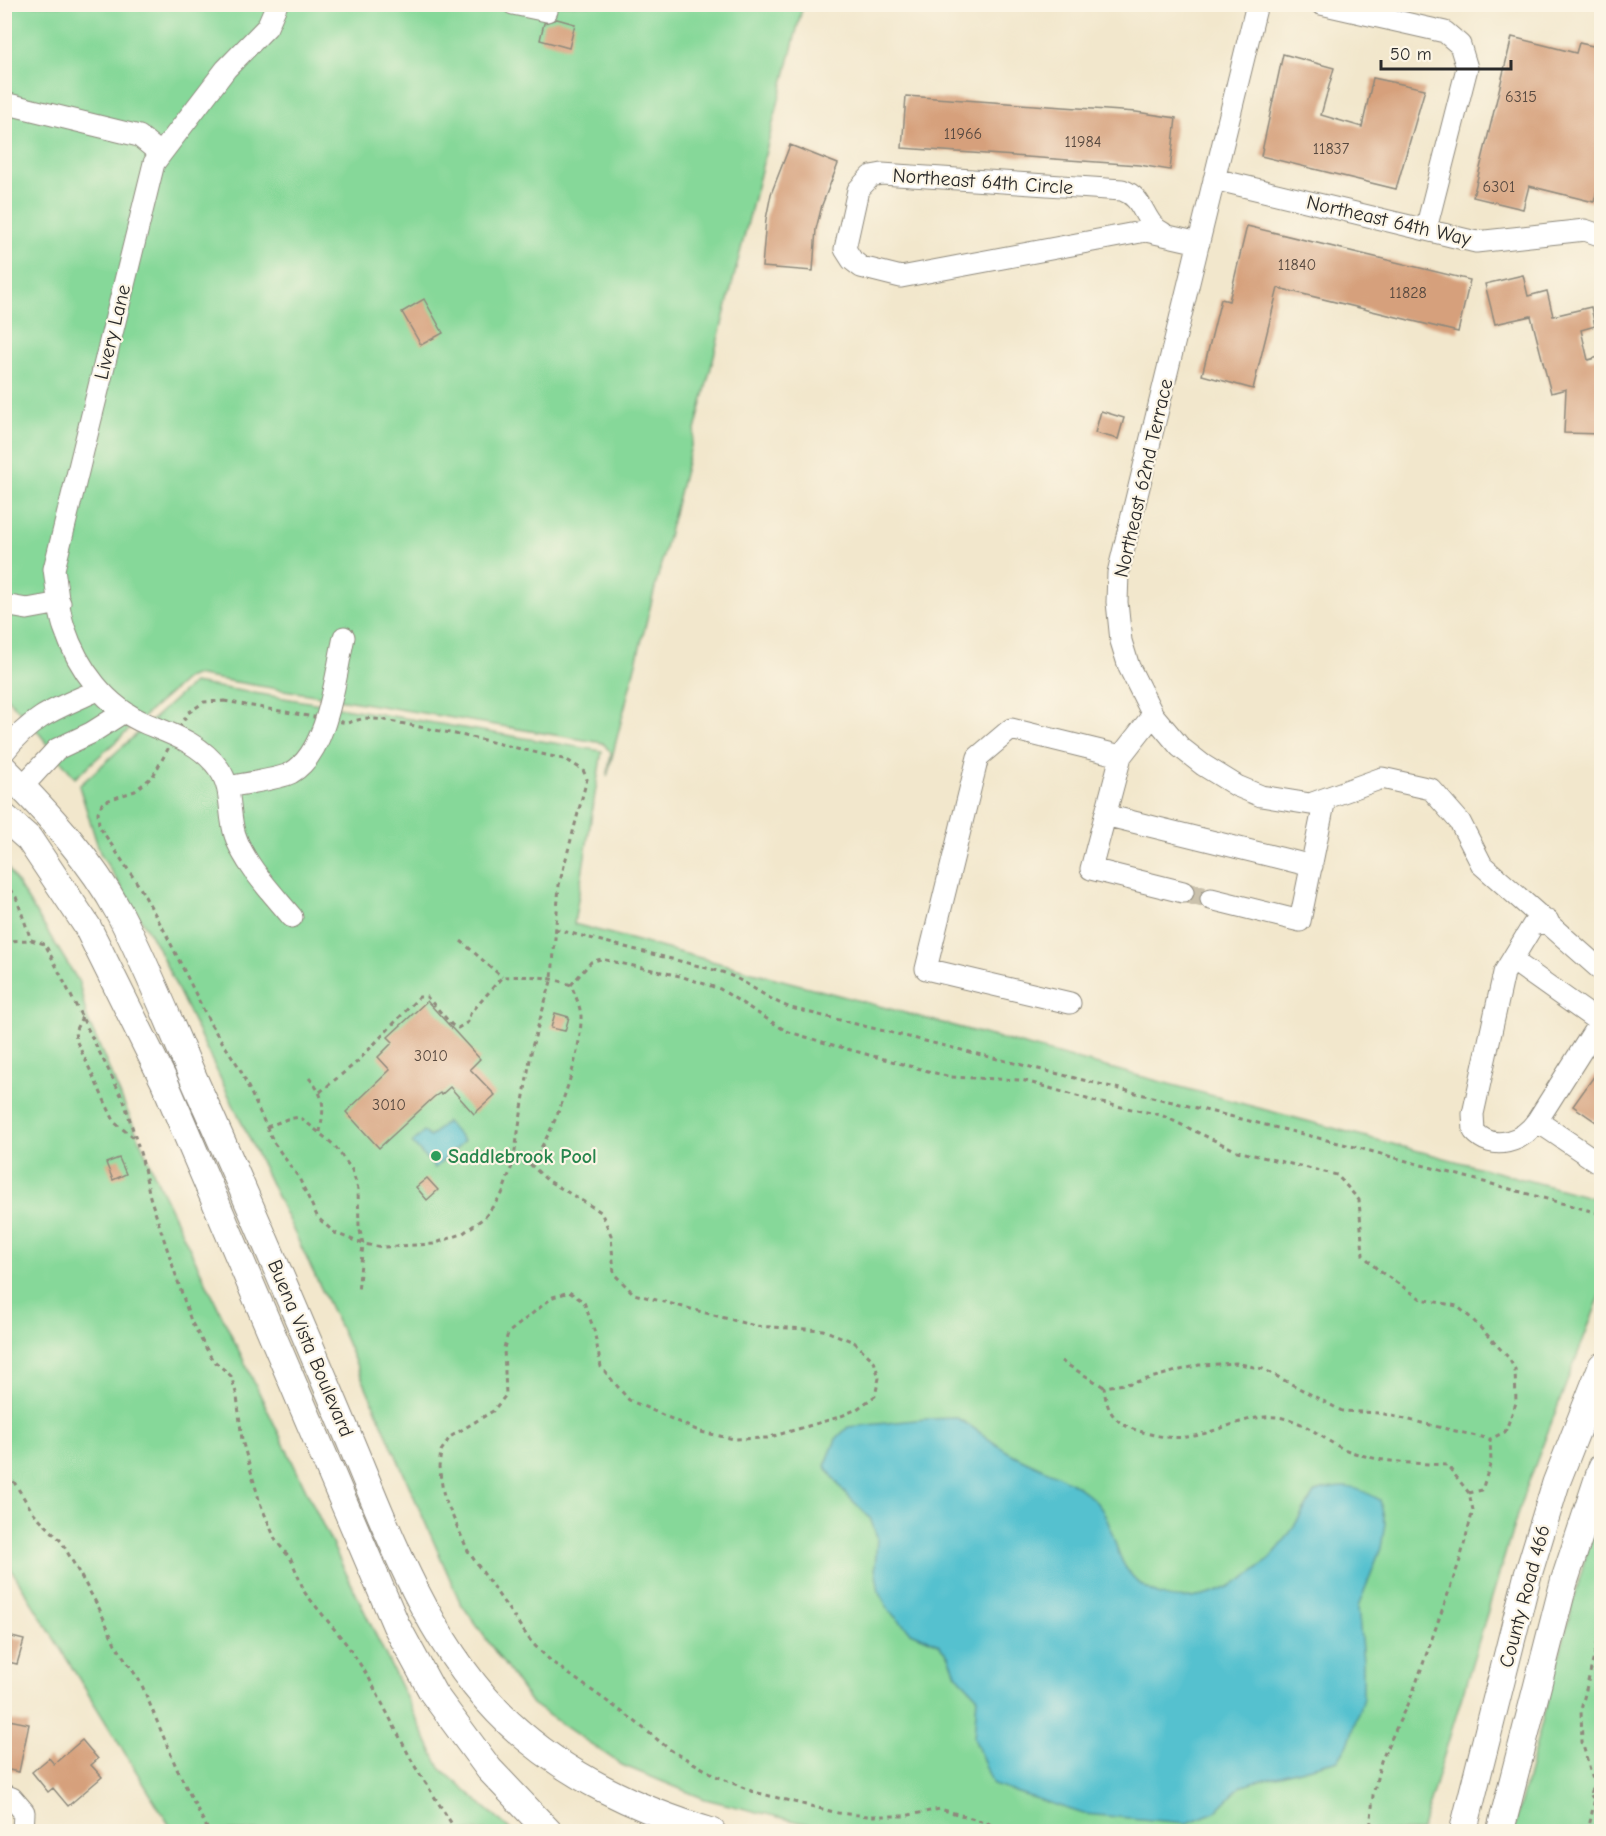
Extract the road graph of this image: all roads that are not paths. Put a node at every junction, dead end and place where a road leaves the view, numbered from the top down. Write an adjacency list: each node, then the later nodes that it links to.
1 (513, 4): 5 (street)
2 (1257, 4): 8 (street, Northeast 62nd Terrace)
3 (1320, 4): 9 (street)
4 (280, 6): 7 (street, Livery Lane)
5 (547, 11)
6 (4, 103): 7 (street)
7 (161, 154): 13 (street, Livery Lane)
8 (1214, 179): 9 (street, Northeast 64th Way); 12 (street, Northeast 62nd Terrace)
9 (1426, 229): 11 (street, Northeast 64th Way)
10 (1163, 233): 10 (street, Northeast 64th Circle); 12 (street, Northeast 64th Circle)
11 (1602, 236)
12 (1199, 243): 18 (street, Northeast 62nd Terrace)
13 (60, 603): 14 (street); 16 (street, Livery Lane)
14 (4, 605)
15 (344, 637): 22 (street)
16 (98, 690): 17 (street, Livery Lane); 19 (street)
17 (124, 712): 21 (street); 22 (street, Livery Lane)
18 (1153, 715): 20 (street); 23 (street, Northeast 62nd Terrace)
19 (4, 752)
20 (1121, 756): 24 (street); 34 (street)
21 (10, 786): 43 (main road, Buena Vista Boulevard)
22 (227, 787): 29 (street)
23 (1325, 798): 26 (street); 30 (street, Northeast 62nd Terrace)
24 (1106, 815): 26 (street); 27 (street)
25 (4, 817): 42 (main road, Buena Vista Boulevard)
26 (1312, 866): 28 (street)
27 (1183, 892)
28 (1211, 899)
29 (292, 917)
30 (1548, 921): 31 (street, Northeast 62nd Terrace); 32 (street); 33 (street, Northeast 62nd Terrace)
31 (1602, 952)
32 (1512, 960): 35 (street); 36 (street)
33 (1602, 971)
34 (1070, 1004)
35 (1600, 1023): 36 (street)
36 (1537, 1121): 37 (street)
37 (1602, 1165)
38 (1602, 1366): 44 (main road, County Road 466)
39 (1602, 1467): 45 (main road, County Road 466)
40 (4, 1795): 41 (street)
41 (23, 1832)
42 (549, 1832)
43 (712, 1832)
44 (1462, 1832)
45 (1500, 1832)

